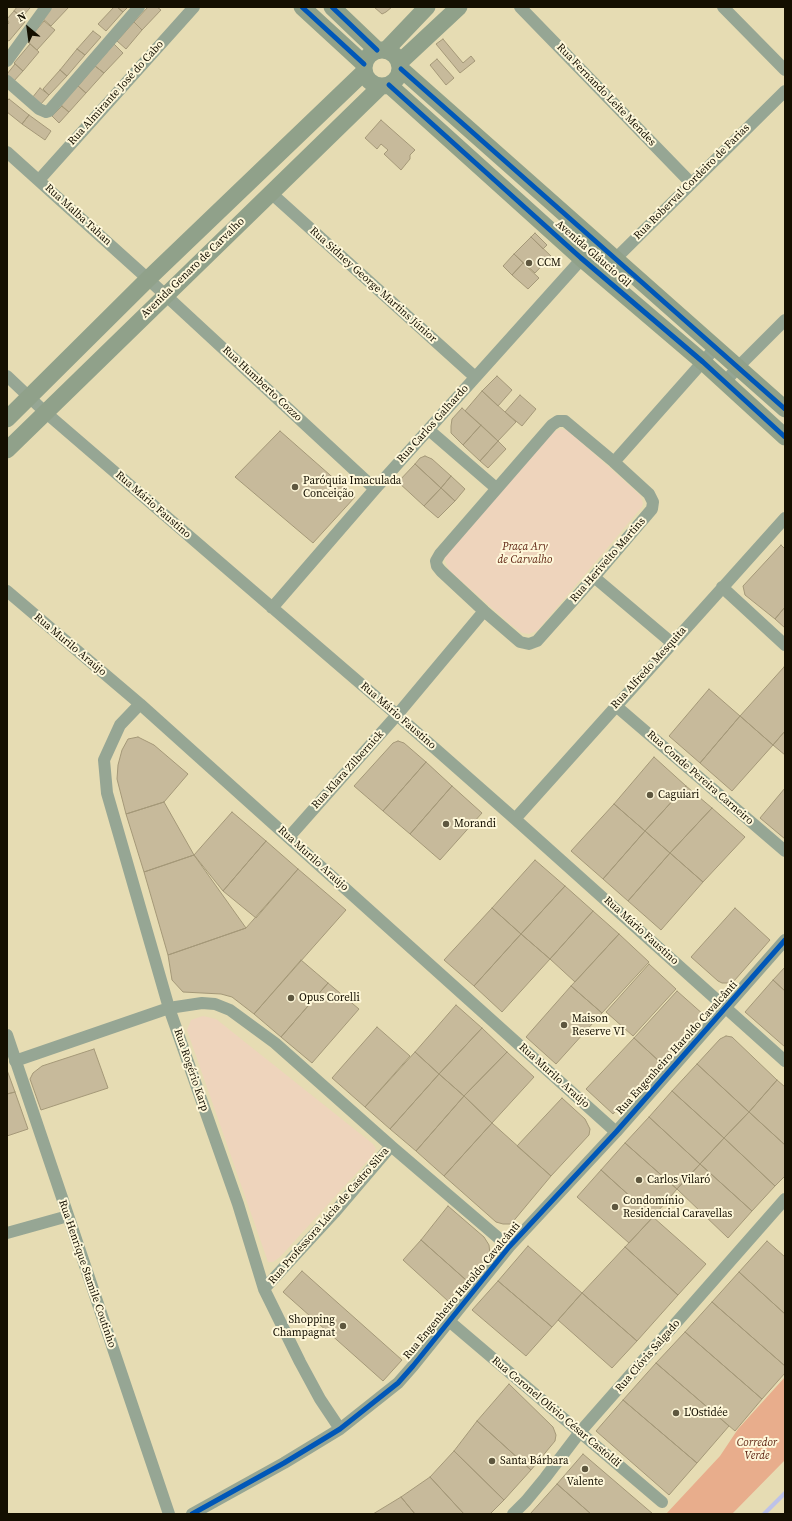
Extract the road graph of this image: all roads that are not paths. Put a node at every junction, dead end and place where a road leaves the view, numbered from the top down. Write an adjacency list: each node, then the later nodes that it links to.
1 (46, 7): 11 (street)
2 (139, 7): 15 (street)
3 (194, 7): 19 (street, Rua Almirante José do Cabo)
4 (302, 7): 13 (street)
5 (332, 7): 10 (street)
6 (427, 7): 10 (street)
7 (459, 7): 12 (street)
8 (520, 7): 20 (street, Rua Fernando Leite Mendes)
9 (723, 7): 14 (street)
10 (382, 50): 12 (street); 13 (street)
11 (7, 61)
12 (400, 65): 16 (street); 22 (street, Avenida Gláucio Gil)
13 (364, 68): 16 (street); 26 (street, Avenida Genaro de Carvalho)
14 (785, 70)
15 (7, 81)
16 (385, 86): 21 (street, Avenida Genaro de Carvalho); 23 (street, Avenida Gláucio Gil)
17 (785, 91): 20 (street, Rua Roberval Cordeiro de Farias)
18 (7, 152): 19 (street, Rua Malba Tahan)
19 (38, 180): 26 (street, Rua Malba Tahan)
20 (691, 183): 24 (street, Rua Roberval Cordeiro de Farias)
21 (271, 194): 27 (street, Avenida Genaro de Carvalho); 33 (street, Rua Sidney George Martins Júnior)
22 (596, 243): 23 (street, Rua Carlos Galhardo); 24 (street, Avenida Gláucio Gil)
23 (581, 258): 25 (street, Avenida Gláucio Gil); 33 (street, Rua Carlos Galhardo)
24 (614, 259): 25 (street, Rua Roberval Cordeiro de Farias); 29 (street, Avenida Gláucio Gil)
25 (600, 274): 30 (street, Avenida Gláucio Gil)
26 (148, 279): 27 (street, Rua Humberto Cozzo); 35 (street, Avenida Genaro de Carvalho)
27 (165, 295): 37 (street, Avenida Genaro de Carvalho); 44 (street, Rua Humberto Cozzo)
28 (785, 320): 31 (street)
29 (716, 347): 30 (street); 31 (street, Avenida Gláucio Gil)
30 (703, 362): 34 (street, Avenida Gláucio Gil); 42 (street)
31 (738, 367): 34 (street); 36 (street, Avenida Gláucio Gil)
32 (7, 376): 35 (street, Rua Mário Faustino)
33 (475, 377): 39 (street, Rua Carlos Galhardo)
34 (725, 382): 40 (street, Avenida Gláucio Gil)
35 (29, 397): 37 (street, Rua Mário Faustino); 38 (street, Avenida Genaro de Carvalho)
36 (785, 409)
37 (45, 412): 41 (street, Avenida Genaro de Carvalho); 49 (street, Rua Mário Faustino)
38 (7, 419)
39 (428, 430): 43 (street); 44 (street, Rua Carlos Galhardo)
40 (785, 437)
41 (7, 450)
42 (614, 462): 43 (street, Rua Herivelto Martins); 46 (street, Rua Herivelto Martins)
43 (496, 488): 50 (street, Rua Herivelto Martins)
44 (375, 489): 49 (street, Rua Carlos Galhardo)
45 (785, 518): 47 (street, Rua Alfredo Mesquita)
46 (594, 577): 50 (street, Rua Herivelto Martins); 51 (street)
47 (722, 587): 51 (street, Rua Alfredo Mesquita); 52 (street)
48 (7, 591): 53 (street, Rua Murilo Araújo)
49 (272, 608): 55 (street, Rua Mário Faustino)
50 (484, 611): 55 (street, Rua Klara Zilbernick)
51 (672, 643): 54 (street, Rua Alfredo Mesquita)
52 (785, 645)
53 (140, 704): 57 (street, Rua Murilo Araújo); 60 (street, Rua Rogério Karp)
54 (616, 706): 56 (street, Rua Alfredo Mesquita); 58 (street, Rua Conde Pereira Carneiro)
55 (397, 715): 56 (street, Rua Mário Faustino); 57 (street, Rua Klara Zilbernick)
56 (515, 819): 61 (street, Rua Mário Faustino)
57 (289, 837): 65 (street, Rua Murilo Araújo)
58 (785, 851)
59 (785, 940): 61 (street, Rua Engenheiro Haroldo Cavalcânti)
60 (169, 1008): 63 (street, Rua Professora Lúcia de Castro Silva); 66 (street, Rua Professora Lúcia de Castro Silva); 71 (street, Rua Rogério Karp)
61 (726, 1008): 64 (street, Rua Mário Faustino); 65 (street, Rua Engenheiro Haroldo Cavalcânti)
62 (7, 1034): 63 (street, Rua Henrique Stamile Coutinho)
63 (15, 1061): 68 (street, Rua Henrique Stamile Coutinho)
64 (785, 1062)
65 (616, 1132): 70 (street, Rua Engenheiro Haroldo Cavalcânti)
66 (391, 1146): 70 (street); 71 (street, Rua Professora Lúcia de Castro Silva)
67 (785, 1199): 74 (street, Rua Clóvis Salgado)
68 (68, 1216): 69 (street); 76 (street, Rua Henrique Stamile Coutinho)
69 (7, 1233)
70 (509, 1247): 72 (street, Rua Engenheiro Haroldo Cavalcânti)
71 (264, 1289): 73 (street, Rua Rogério Karp)
72 (449, 1321): 73 (street, Rua Engenheiro Haroldo Cavalcânti); 74 (street, Rua Coronel Olívio César Castoldi)
73 (340, 1429): 77 (street, Rua Engenheiro Haroldo Cavalcânti)
74 (580, 1432): 75 (street, Rua Coronel Olívio César Castoldi); 78 (street, Rua Clóvis Salgado)
75 (662, 1502)
76 (169, 1514)
77 (192, 1514)
78 (513, 1514)

